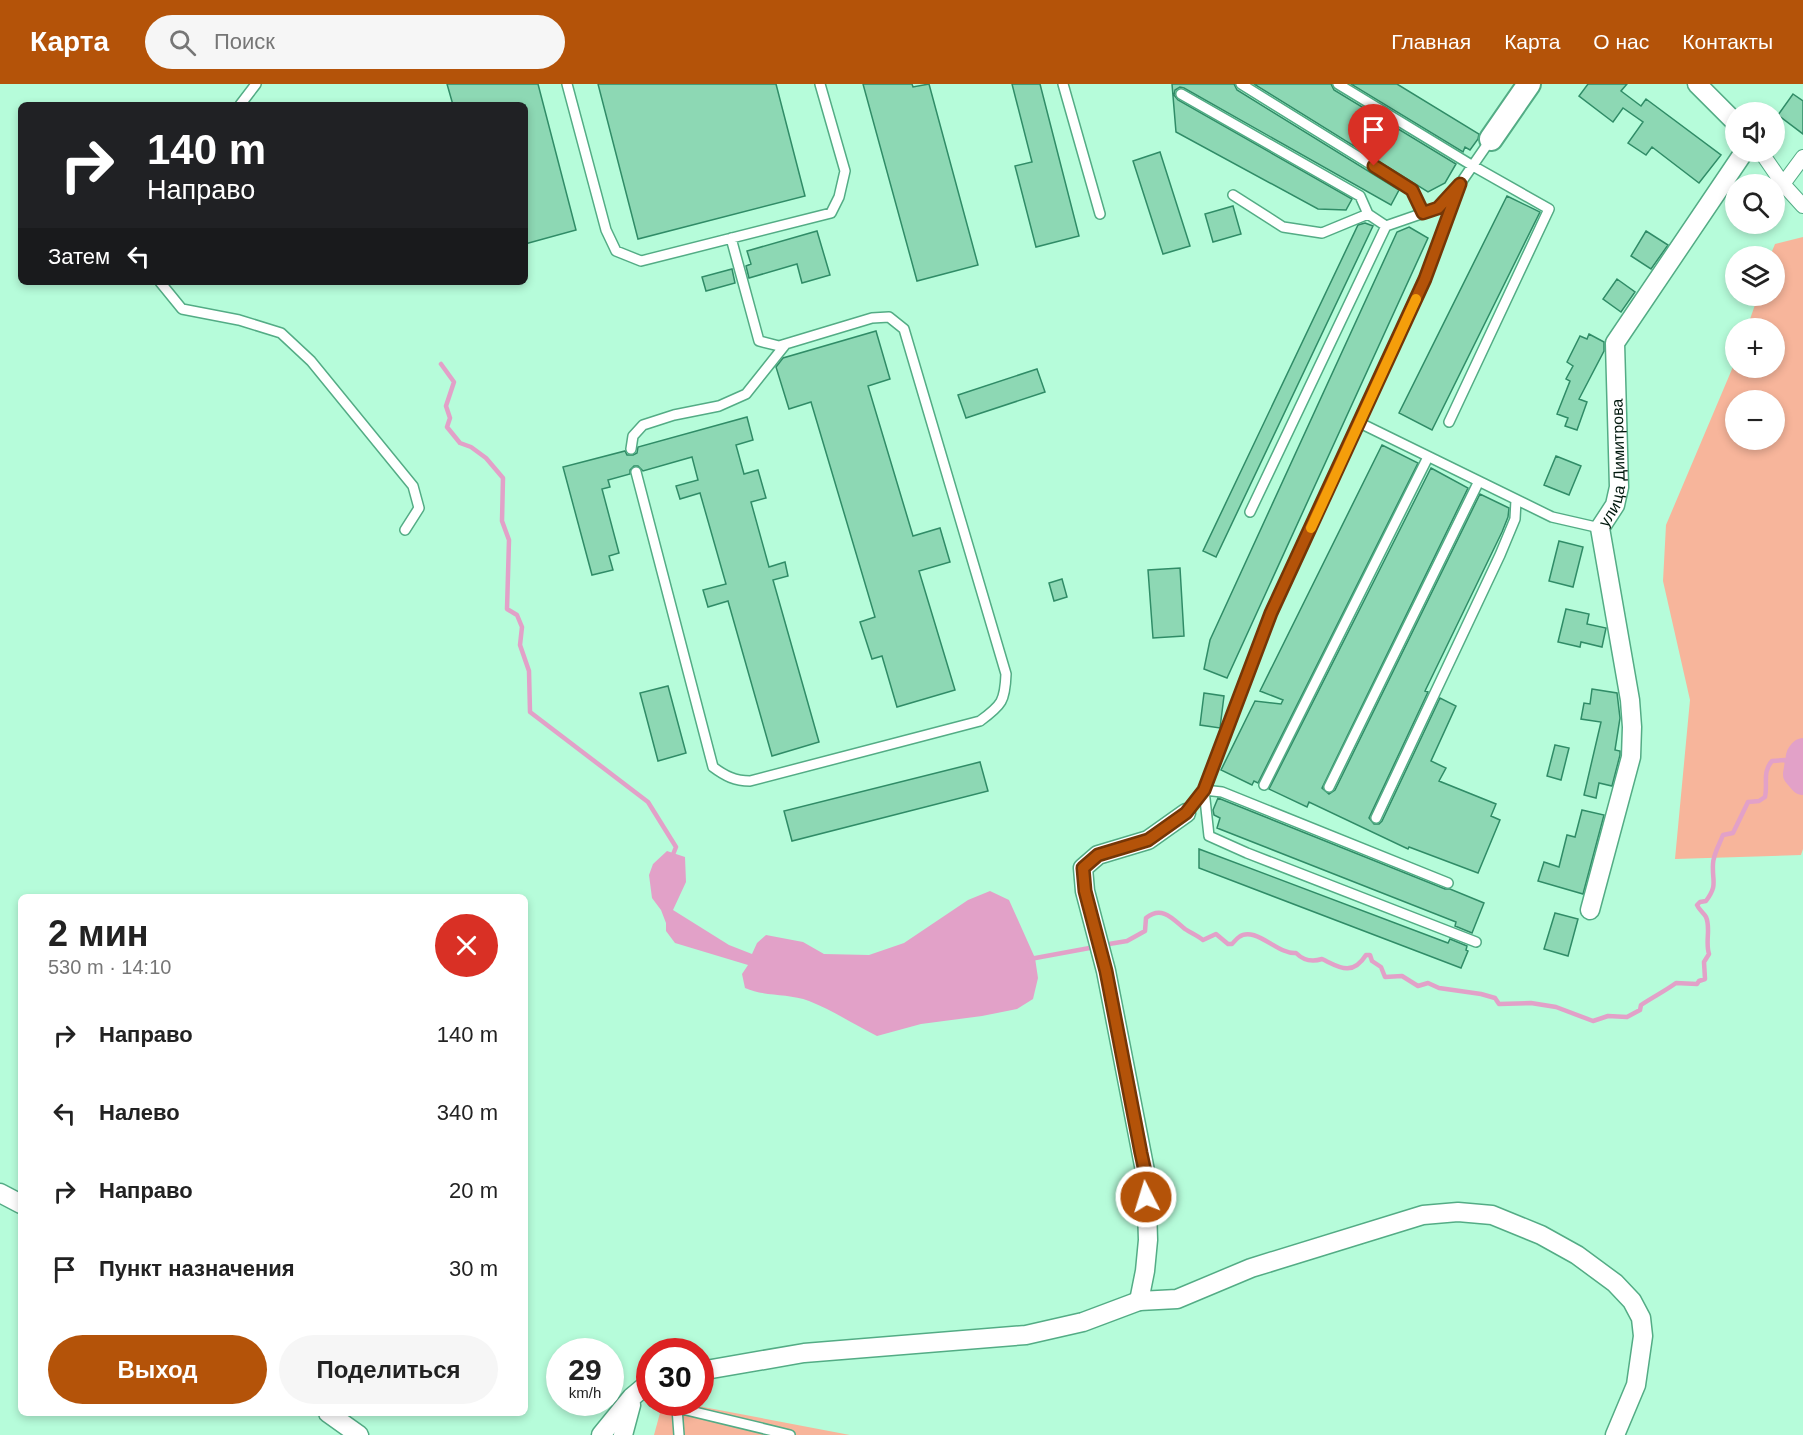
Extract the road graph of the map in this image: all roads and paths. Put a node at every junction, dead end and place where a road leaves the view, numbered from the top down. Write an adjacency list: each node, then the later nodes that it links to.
1 (256, 84): 10 (lane)
2 (567, 84): 25 (lane)
3 (820, 84): 25 (lane)
4 (1064, 84): 22 (lane)
5 (1241, 84): 21 (lane)
6 (1338, 84): 15 (lane)
7 (1529, 84): 12 (street)
8 (1697, 84): 11 (street)
9 (1181, 94): 23 (lane)
10 (242, 102)
11 (1725, 112)
12 (1491, 139): 15 (lane)
13 (1803, 157): 16 (street)
14 (1737, 162): 36 (street, улица Димитрова)
15 (1473, 166): 17 (lane); 28 (lane)
16 (1785, 181)
17 (1460, 184): 21 (lane); 29 (lane)
18 (1785, 186): 20 (street)
19 (1233, 195): 23 (lane)
20 (1803, 206)
21 (1423, 213): 24 (lane)
22 (1100, 214)
23 (1368, 214): 24 (lane)
24 (1386, 226): 35 (lane)
25 (731, 238): 27 (lane)
26 (163, 285): 37 (lane)
27 (785, 345): 30 (lane); 32 (lane)
28 (1449, 422)
29 (1360, 423): 31 (lane); 40 (lane)
30 (631, 449)
31 (1428, 457): 33 (lane); 38 (lane)
32 (636, 472)
33 (1478, 483): 34 (lane); 39 (lane)
34 (1516, 500): 36 (lane); 42 (lane)
35 (1250, 512)
36 (1600, 528): 44 (street, улица Димитрова)
37 (405, 530)
38 (1264, 785)
39 (1329, 787)
40 (1204, 790): 41 (lane); 43 (lane); 45 (lane)
41 (1186, 813): 48 (street)
42 (1376, 818)
43 (1448, 883)
44 (1590, 910)
45 (1476, 942)
46 (0, 1193): 47 (street)
47 (18, 1202)
48 (1139, 1301): 49 (street); 60 (street)
49 (714, 1369)
50 (636, 1407): 56 (street)
51 (636, 1414): 57 (street)
52 (332, 1416): 55 (street)
53 (678, 1416): 58 (lane)
54 (710, 1416): 59 (lane)
55 (359, 1435)
56 (601, 1435)
57 (623, 1435)
58 (679, 1435)
59 (790, 1435)
60 (1615, 1435)

